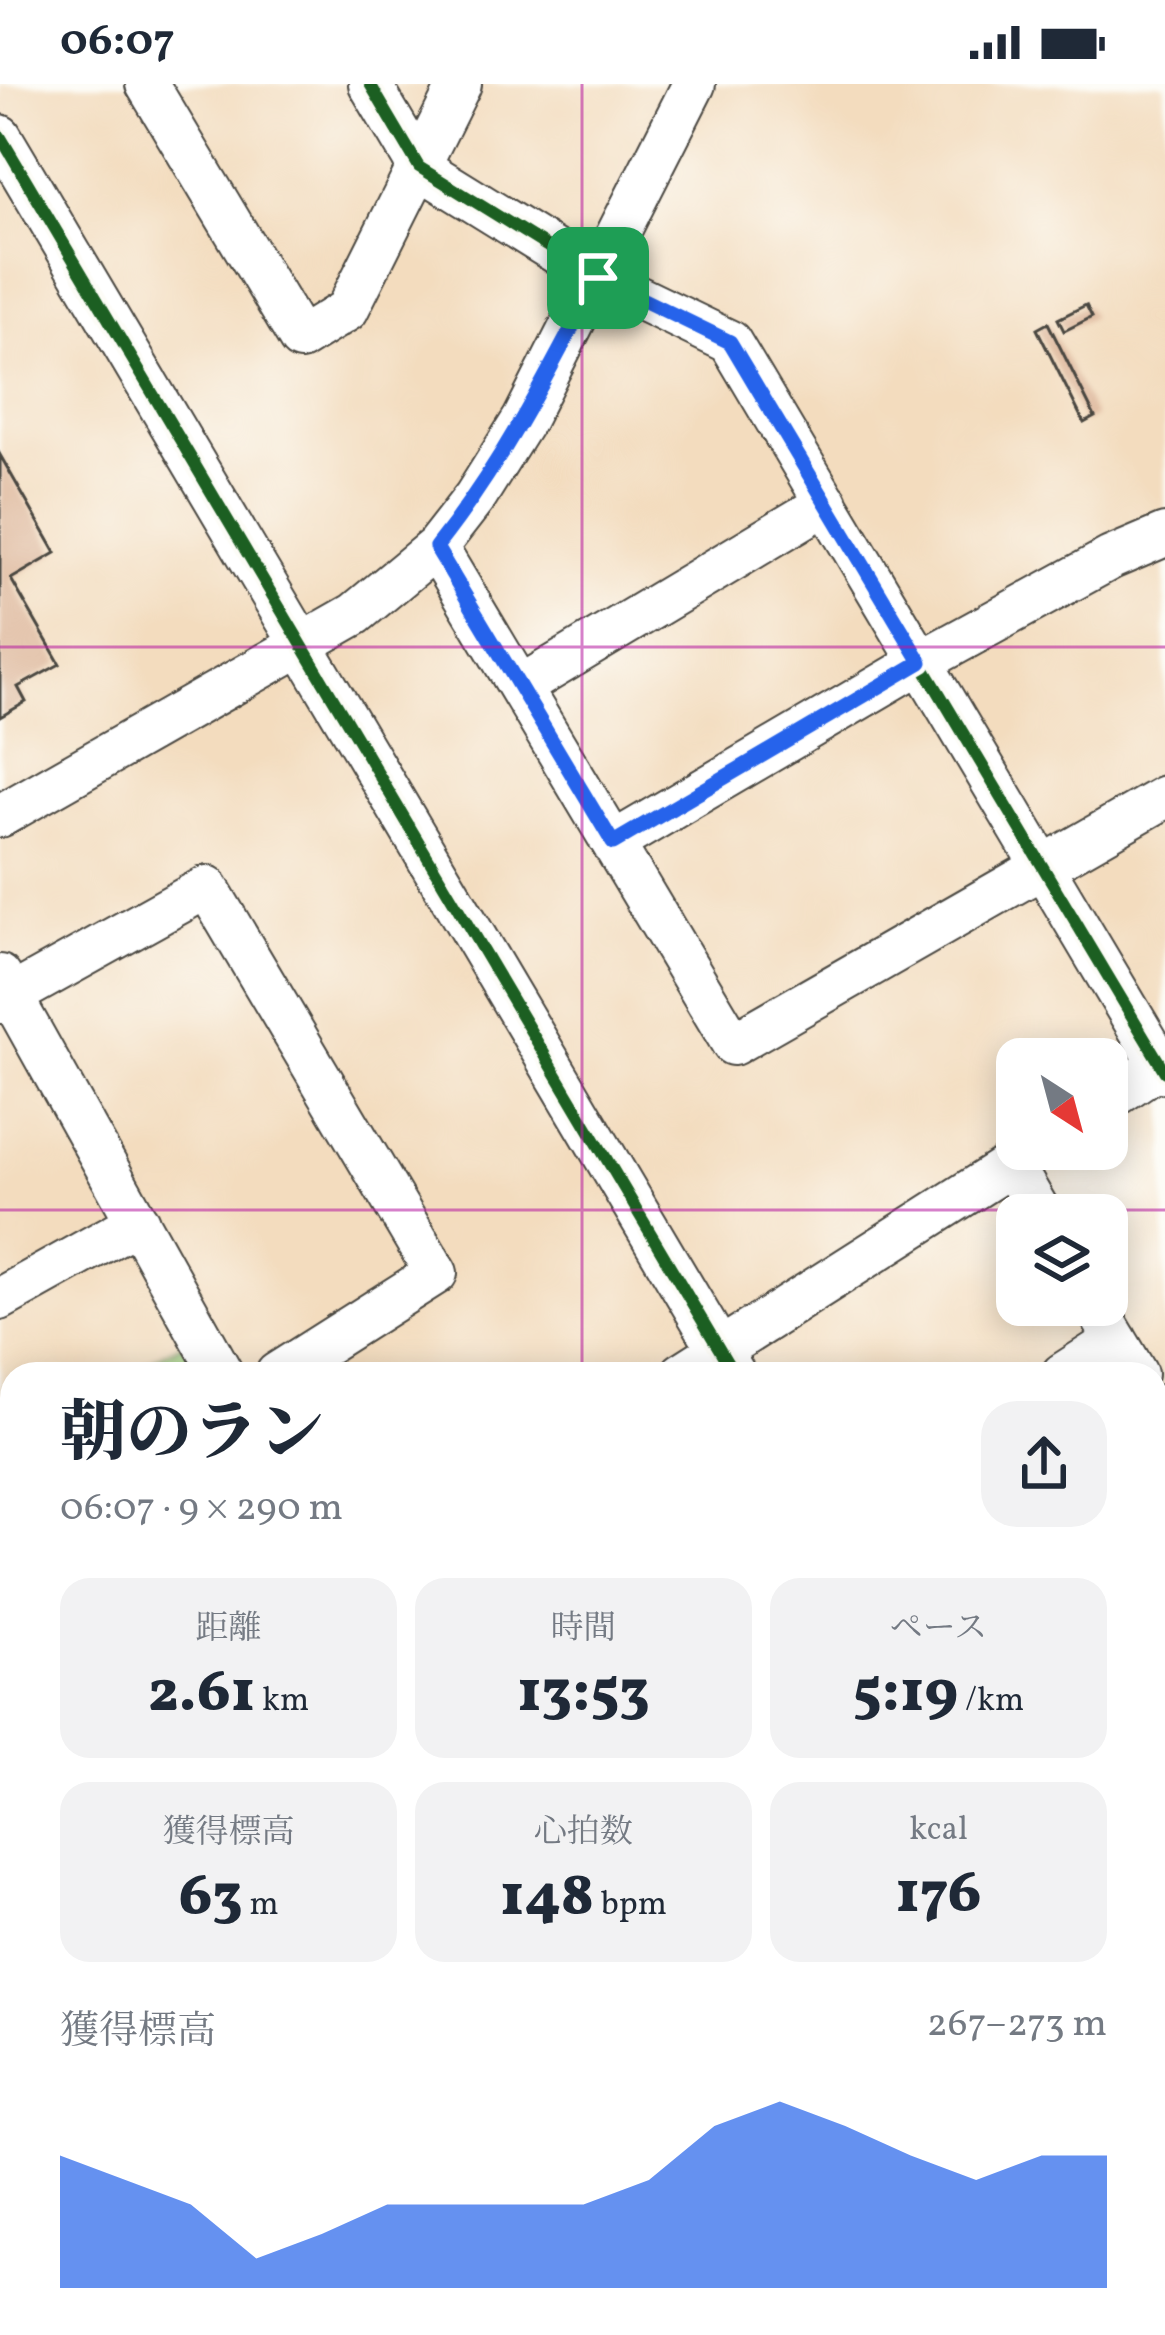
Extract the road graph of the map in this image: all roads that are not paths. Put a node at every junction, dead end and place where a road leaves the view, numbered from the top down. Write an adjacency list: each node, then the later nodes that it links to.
1 (147, 84): 6 (street)
2 (370, 84): 6 (street)
3 (460, 84): 6 (street)
4 (694, 84): 7 (street)
5 (0, 136): 11 (street)
6 (418, 167): 7 (street)
7 (598, 278): 8 (street); 10 (street)
8 (827, 502): 12 (street); 13 (street)
9 (1165, 535): 12 (street)
10 (436, 547): 11 (street); 13 (street)
11 (303, 645): 15 (street); 27 (street)
12 (921, 662): 16 (street); 17 (street)
13 (520, 687): 16 (street)
14 (1165, 797): 17 (street)
15 (0, 816)
16 (613, 843): 17 (street)
17 (1043, 868): 19 (street)
18 (4, 991): 22 (street); 26 (street)
19 (1164, 1066): 20 (street)
20 (1128, 1088)
21 (1005, 1170): 27 (street)
22 (138, 1222): 23 (street); 25 (street)
23 (0, 1299)
24 (1115, 1340): 28 (street)
25 (215, 1362)
26 (296, 1362)
27 (727, 1362)
28 (1081, 1362)

